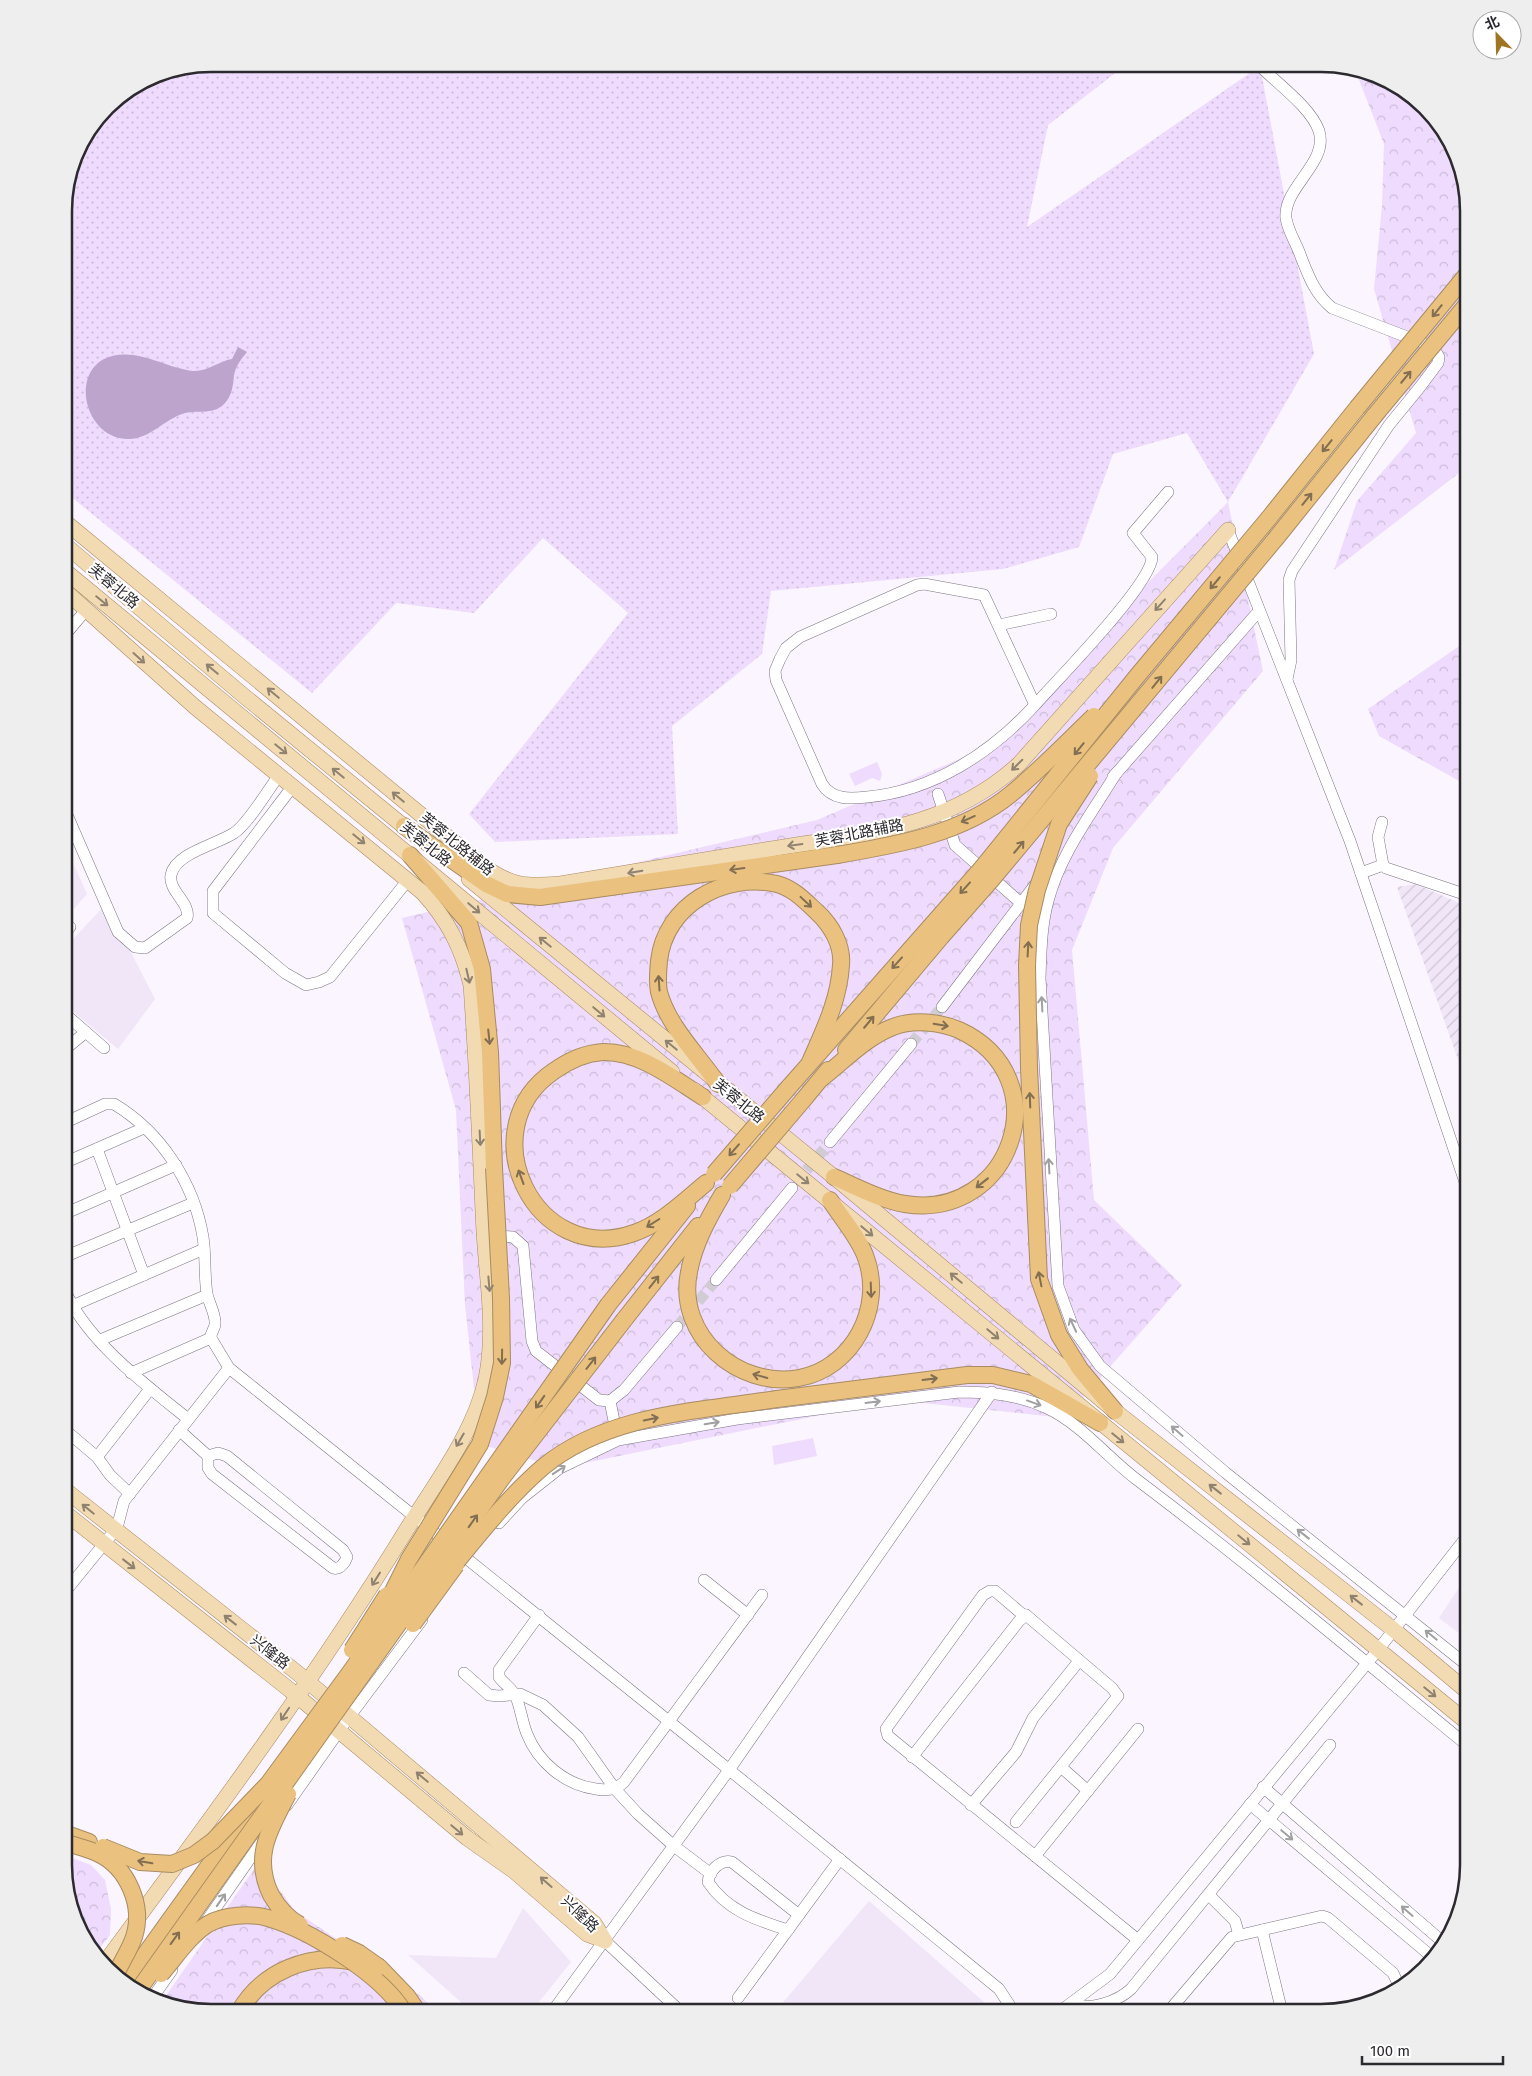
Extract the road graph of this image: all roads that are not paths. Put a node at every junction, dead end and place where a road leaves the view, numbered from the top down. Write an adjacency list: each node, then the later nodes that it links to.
1 (1267, 73): 16 (street)
2 (1460, 283): 15 (highway, one-way to 15, bridge)
3 (1460, 313): 18 (highway, one-way to 3, bridge)
4 (1168, 492): 17 (street)
5 (73, 529): 25 (main road, 芙蓉北路辅路, one-way to 5)
6 (1228, 530): 11 (street); 25 (main road, 芙蓉北路辅路, one-way to 25)
7 (73, 551): 27 (main road, 芙蓉北路, one-way to 7)
8 (73, 577): 29 (main road, 芙蓉北路, one-way to 29)
9 (73, 598): 10 (main road)
10 (86, 610): 14 (street); 20 (main road, one-way to 20)
11 (1259, 611): 16 (street); 19 (street)
12 (1051, 614): 13 (street)
13 (999, 625): 17 (street); 22 (street)
14 (73, 626)
15 (1138, 675): 27 (highway, one-way to 27, bridge); 35 (highway, one-way to 35, bridge)
16 (1287, 679): 31 (street)
17 (1035, 705): 21 (street)
18 (1134, 709): 35 (highway, one-way to 18, bridge); 78 (highway, one-way to 18, bridge)
19 (1116, 772): 34 (street); 102 (street, one-way to 19)
20 (279, 775): 23 (main road); 28 (street)
21 (944, 775): 22 (street); 24 (street)
22 (922, 784): 24 (street)
23 (293, 786): 32 (main road, one-way to 32); 32 (street)
24 (938, 794): 25 (street)
25 (945, 812): 34 (street)
26 (1382, 822): 30 (street)
27 (404, 826): 44 (main road, 芙蓉北路, one-way to 27)
28 (73, 828)
29 (410, 855): 45 (main road, 芙蓉北路, one-way to 45); 94 (highway, one-way to 94, bridge)
30 (1383, 865): 31 (street); 33 (street)
31 (1361, 873): 52 (street)
32 (408, 880): 62 (main road, one-way to 62)
33 (1460, 893)
34 (1022, 904): 36 (street)
35 (936, 932): 42 (highway, one-way to 42); 43 (highway, one-way to 35)
36 (942, 1007)
37 (73, 1020): 38 (street)
38 (86, 1032): 39 (street); 41 (street)
39 (72, 1043)
40 (911, 1044): 48 (street)
41 (104, 1048)
42 (810, 1062): 44 (highway, one-way to 42); 54 (highway, one-way to 54, bridge)
43 (822, 1078): 53 (highway, one-way to 53); 56 (highway, bridge)
44 (718, 1084): 53 (main road, 芙蓉北路)
45 (703, 1097): 54 (highway, one-way to 45); 58 (main road, 芙蓉北路, one-way to 58)
46 (72, 1119): 47 (street)
47 (144, 1128): 49 (street); 51 (street)
48 (830, 1142)
49 (97, 1149): 50 (street); 57 (street)
50 (72, 1159)
51 (176, 1165): 57 (street); 59 (street)
52 (1460, 1167)
53 (834, 1177): 78 (main road, 芙蓉北路, one-way to 53)
54 (710, 1179): 108 (highway, one-way to 108, bridge)
55 (792, 1188): 66 (street)
56 (726, 1191): 58 (highway, one-way to 56); 108 (highway, one-way to 56, bridge)
57 (112, 1192): 60 (street); 61 (street)
58 (830, 1200): 80 (main road, 芙蓉北路, one-way to 80)
59 (193, 1203): 61 (street); 63 (street)
60 (72, 1210)
61 (128, 1230): 64 (street); 65 (street)
62 (484, 1235): 77 (street); 88 (main road, one-way to 88)
63 (204, 1250): 65 (street); 67 (street)
64 (72, 1253)
65 (144, 1275): 68 (street)
66 (716, 1280)
67 (207, 1294): 71 (street); 72 (street)
68 (72, 1296)
69 (72, 1305): 72 (street)
70 (677, 1327): 77 (street)
71 (211, 1338): 73 (street); 74 (street)
72 (100, 1340): 74 (street)
73 (229, 1368): 79 (street); 88 (street)
74 (131, 1373): 75 (street)
75 (150, 1389): 79 (street); 85 (street)
76 (992, 1392): 83 (street, one-way to 76); 107 (street, one-way to 107); 124 (street)
77 (610, 1401): 83 (street)
78 (1115, 1411): 103 (main road, 芙蓉北路, one-way to 78)
79 (188, 1420): 81 (street)
80 (1100, 1423): 91 (highway, one-way to 80, bridge); 104 (main road, 芙蓉北路, one-way to 104)
81 (179, 1430): 84 (street); 86 (street)
82 (72, 1436): 85 (street)
83 (618, 1440): 95 (street, one-way to 83)
84 (208, 1456): 84 (street)
85 (97, 1457): 86 (street)
86 (130, 1494): 90 (street)
87 (72, 1495): 90 (main road, 兴隆路, one-way to 87)
88 (415, 1517): 95 (street); 110 (main road, one-way to 110)
89 (72, 1519): 92 (main road, 兴隆路)
90 (116, 1529): 92 (street); 110 (main road, 兴隆路, one-way to 90)
91 (474, 1541): 108 (highway, bridge); 129 (highway, bridge)
92 (104, 1544): 97 (street); 113 (main road, 兴隆路, one-way to 113)
93 (1460, 1545): 102 (street)
94 (409, 1559): 108 (highway, bridge); 135 (highway, bridge)
95 (469, 1559): 99 (street); 114 (street)
96 (704, 1580): 100 (street)
97 (72, 1583)
98 (762, 1595): 100 (street)
99 (539, 1615): 112 (street); 116 (street)
100 (748, 1615): 116 (street)
101 (1026, 1615): 106 (street); 122 (street); 122 (street)
102 (1407, 1615): 103 (street); 105 (street, one-way to 102)
103 (1394, 1630): 104 (street); 111 (main road, 芙蓉北路)
104 (1378, 1650): 107 (street); 115 (main road, 芙蓉北路, one-way to 115)
105 (1460, 1659)
106 (1079, 1661): 123 (street); 132 (street)
107 (1367, 1664): 119 (street); 126 (street)
108 (356, 1674): 121 (highway, bridge); 125 (highway, bridge)
109 (464, 1674): 112 (street)
110 (307, 1681): 113 (main road); 114 (main road, 兴隆路)
111 (1460, 1685)
112 (514, 1693): 127 (street); 127 (street)
113 (297, 1696): 118 (main road, 兴隆路); 151 (main road, one-way to 151)
114 (350, 1717): 118 (street); 149 (main road, 兴隆路, one-way to 114)
115 (1460, 1717)
116 (669, 1722): 124 (street); 127 (street)
117 (1138, 1729): 128 (street)
118 (339, 1732): 149 (main road, 兴隆路, one-way to 149); 157 (street, one-way to 118)
119 (1460, 1740)
120 (1330, 1745): 130 (street)
121 (310, 1751): 129 (highway, bridge); 155 (highway, one-way to 121, bridge)
122 (912, 1757): 132 (street)
123 (1061, 1767): 128 (street); 134 (street)
124 (729, 1770): 138 (street); 140 (street)
125 (268, 1784): 135 (highway, bridge); 153 (highway, bridge)
126 (1264, 1787): 130 (street); 131 (street)
127 (614, 1789): 138 (street)
128 (1088, 1790): 139 (street)
129 (284, 1802): 164 (highway, bridge)
130 (1283, 1803): 133 (street); 147 (street, one-way to 130)
131 (1250, 1804): 133 (street); 148 (street)
132 (971, 1805): 139 (street)
133 (1269, 1820): 142 (street); 150 (street, one-way to 150)
134 (1016, 1822)
135 (224, 1828): 136 (highway, one-way to 136, bridge)
136 (72, 1836)
137 (72, 1845): 152 (highway, bridge)
138 (674, 1846): 141 (street); 149 (street)
139 (1034, 1856): 148 (street)
140 (840, 1859): 143 (street); 168 (street)
141 (711, 1874): 143 (street); 144 (street)
142 (1209, 1895): 146 (street); 169 (street)
143 (799, 1915): 144 (street)
144 (788, 1930): 158 (street)
145 (1262, 1930): 146 (street); 154 (street); 171 (street)
146 (1239, 1935): 170 (street)
147 (1438, 1938)
148 (1138, 1940): 167 (street)
149 (605, 1941): 165 (street); 166 (street)
150 (1428, 1953)
151 (108, 1958)
152 (119, 1968)
153 (129, 1977)
154 (1397, 1981)
155 (142, 1985)
156 (148, 1988): 162 (highway, bridge)
157 (157, 1992)
158 (738, 1998)
159 (244, 2003): 163 (highway, bridge)
160 (254, 2003): 161 (highway, bridge)
161 (394, 2003)
162 (398, 2003)
163 (405, 2003)
164 (412, 2003)
165 (558, 2003)
166 (672, 2003)
167 (1073, 2003)
168 (1008, 2004)
169 (1097, 2004)
170 (1175, 2004)
171 (1280, 2004)

